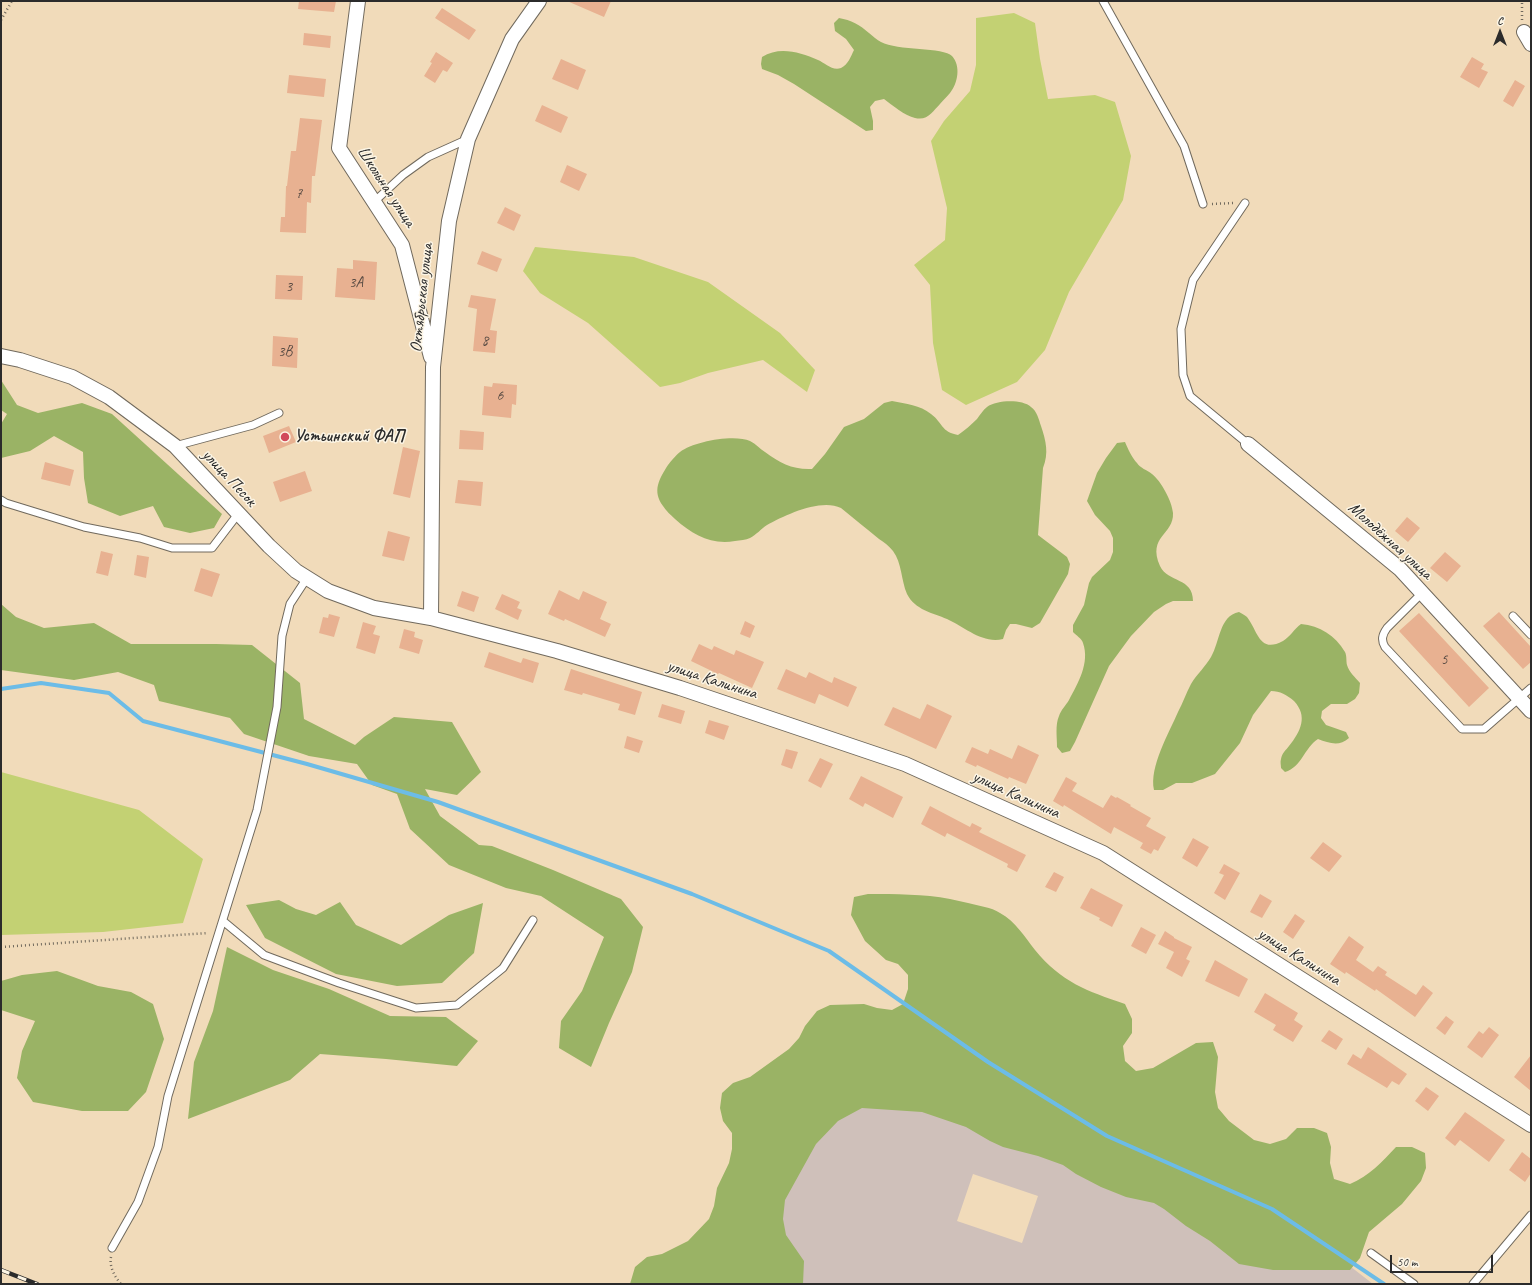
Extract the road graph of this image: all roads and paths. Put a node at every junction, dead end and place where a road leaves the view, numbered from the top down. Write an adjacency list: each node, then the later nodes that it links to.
1 (12, 1): 6 (path)
2 (358, 1): 9 (street, Школьная улица)
3 (539, 1): 8 (street, Октябрьская улица)
4 (1103, 1): 11 (lane)
5 (1522, 1): 7 (path)
6 (1, 20)
7 (1528, 38)
8 (468, 139): 9 (lane); 13 (street, Октябрьская улица)
9 (375, 201): 13 (street, Школьная улица)
10 (1245, 203): 11 (path); 15 (lane)
11 (1203, 204)
12 (1, 356): 16 (street, улица Песок)
13 (433, 367): 22 (street, Октябрьская улица)
14 (279, 413): 16 (lane)
15 (1248, 444): 20 (street, Молодёжная улица)
16 (175, 446): 18 (street, улица Песок)
17 (1, 500): 18 (lane)
18 (238, 514): 19 (street, улица Песок)
19 (307, 578): 22 (street, улица Песок); 28 (lane)
20 (1422, 593): 25 (street, Молодёжная улица); 25 (lane)
21 (1514, 616): 23 (lane)
22 (431, 618): 31 (street, улица Калинина)
23 (1531, 635)
24 (1531, 688): 25 (lane)
25 (1520, 699): 26 (street, Молодёжная улица)
26 (1531, 711)
27 (533, 920): 28 (lane)
28 (223, 921): 29 (lane)
29 (219, 933): 30 (path); 33 (lane)
30 (1, 947)
31 (1531, 1125)
32 (1531, 1215): 37 (lane)
33 (112, 1248): 35 (path)
34 (1371, 1253): 36 (lane)
35 (121, 1284)
36 (1414, 1284)
37 (1473, 1284)

